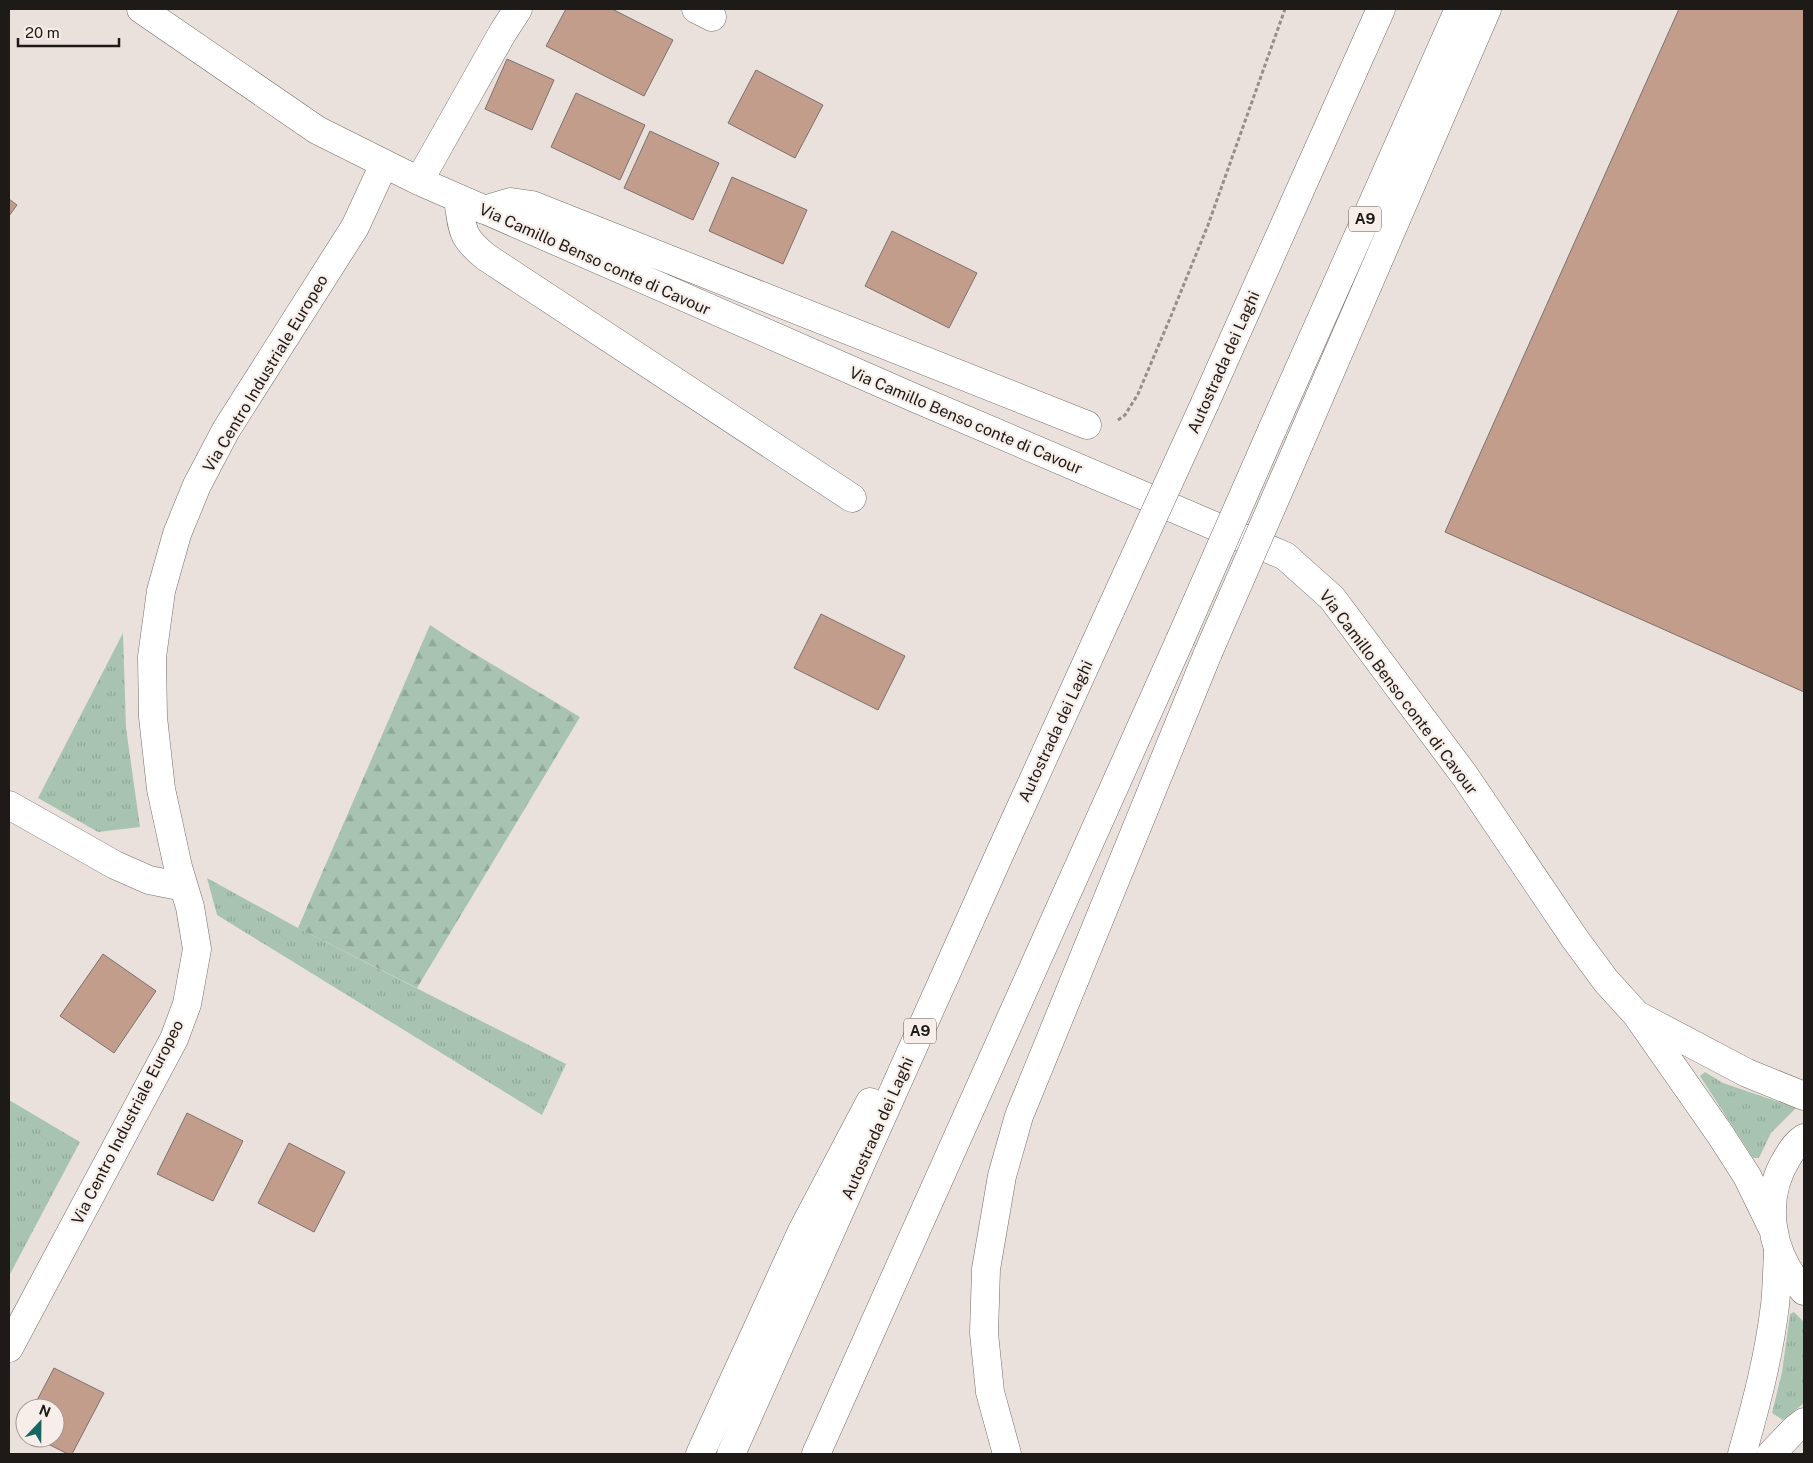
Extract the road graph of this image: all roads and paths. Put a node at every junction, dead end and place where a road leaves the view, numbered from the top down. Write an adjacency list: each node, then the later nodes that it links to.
1 (141, 9): 7 (main road, Via Camillo Benso conte di Cavour)
2 (518, 9): 8 (main road)
3 (1285, 9): 11 (path)
4 (1382, 9): 14 (main road, Autostrada dei Laghi / A9, bridge)
5 (1459, 9): 25 (main road, A9, bridge)
6 (1487, 9): 26 (main road, bridge)
7 (384, 164): 8 (main road, Via Camillo Benso conte di Cavour); 15 (main road, Via Centro Industriale Europeo)
8 (419, 181): 9 (main road, Via Camillo Benso conte di Cavour)
9 (458, 199): 10 (main road, Via Camillo Benso conte di Cavour); 12 (main road)
10 (484, 210): 11 (main road); 16 (main road, Via Camillo Benso conte di Cavour)
11 (1087, 425)
12 (852, 498)
13 (9, 805): 15 (main road)
14 (996, 862): 23 (main road); 24 (main road, Autostrada dei Laghi / A9)
15 (184, 886): 21 (main road, Via Centro Industriale Europeo)
16 (1636, 1014): 17 (main road, Via Camillo Benso conte di Cavour); 19 (main road, Via Camillo Benso conte di Cavour)
17 (1804, 1096)
18 (1804, 1138): 19 (main road)
19 (1776, 1240): 20 (main road, Via Camillo Benso conte di Cavour); 27 (main road)
20 (1804, 1291)
21 (9, 1348)
22 (1804, 1422): 28 (main road)
23 (700, 1454)
24 (730, 1454)
25 (816, 1454)
26 (1006, 1454)
27 (1742, 1454)
28 (1771, 1454)

